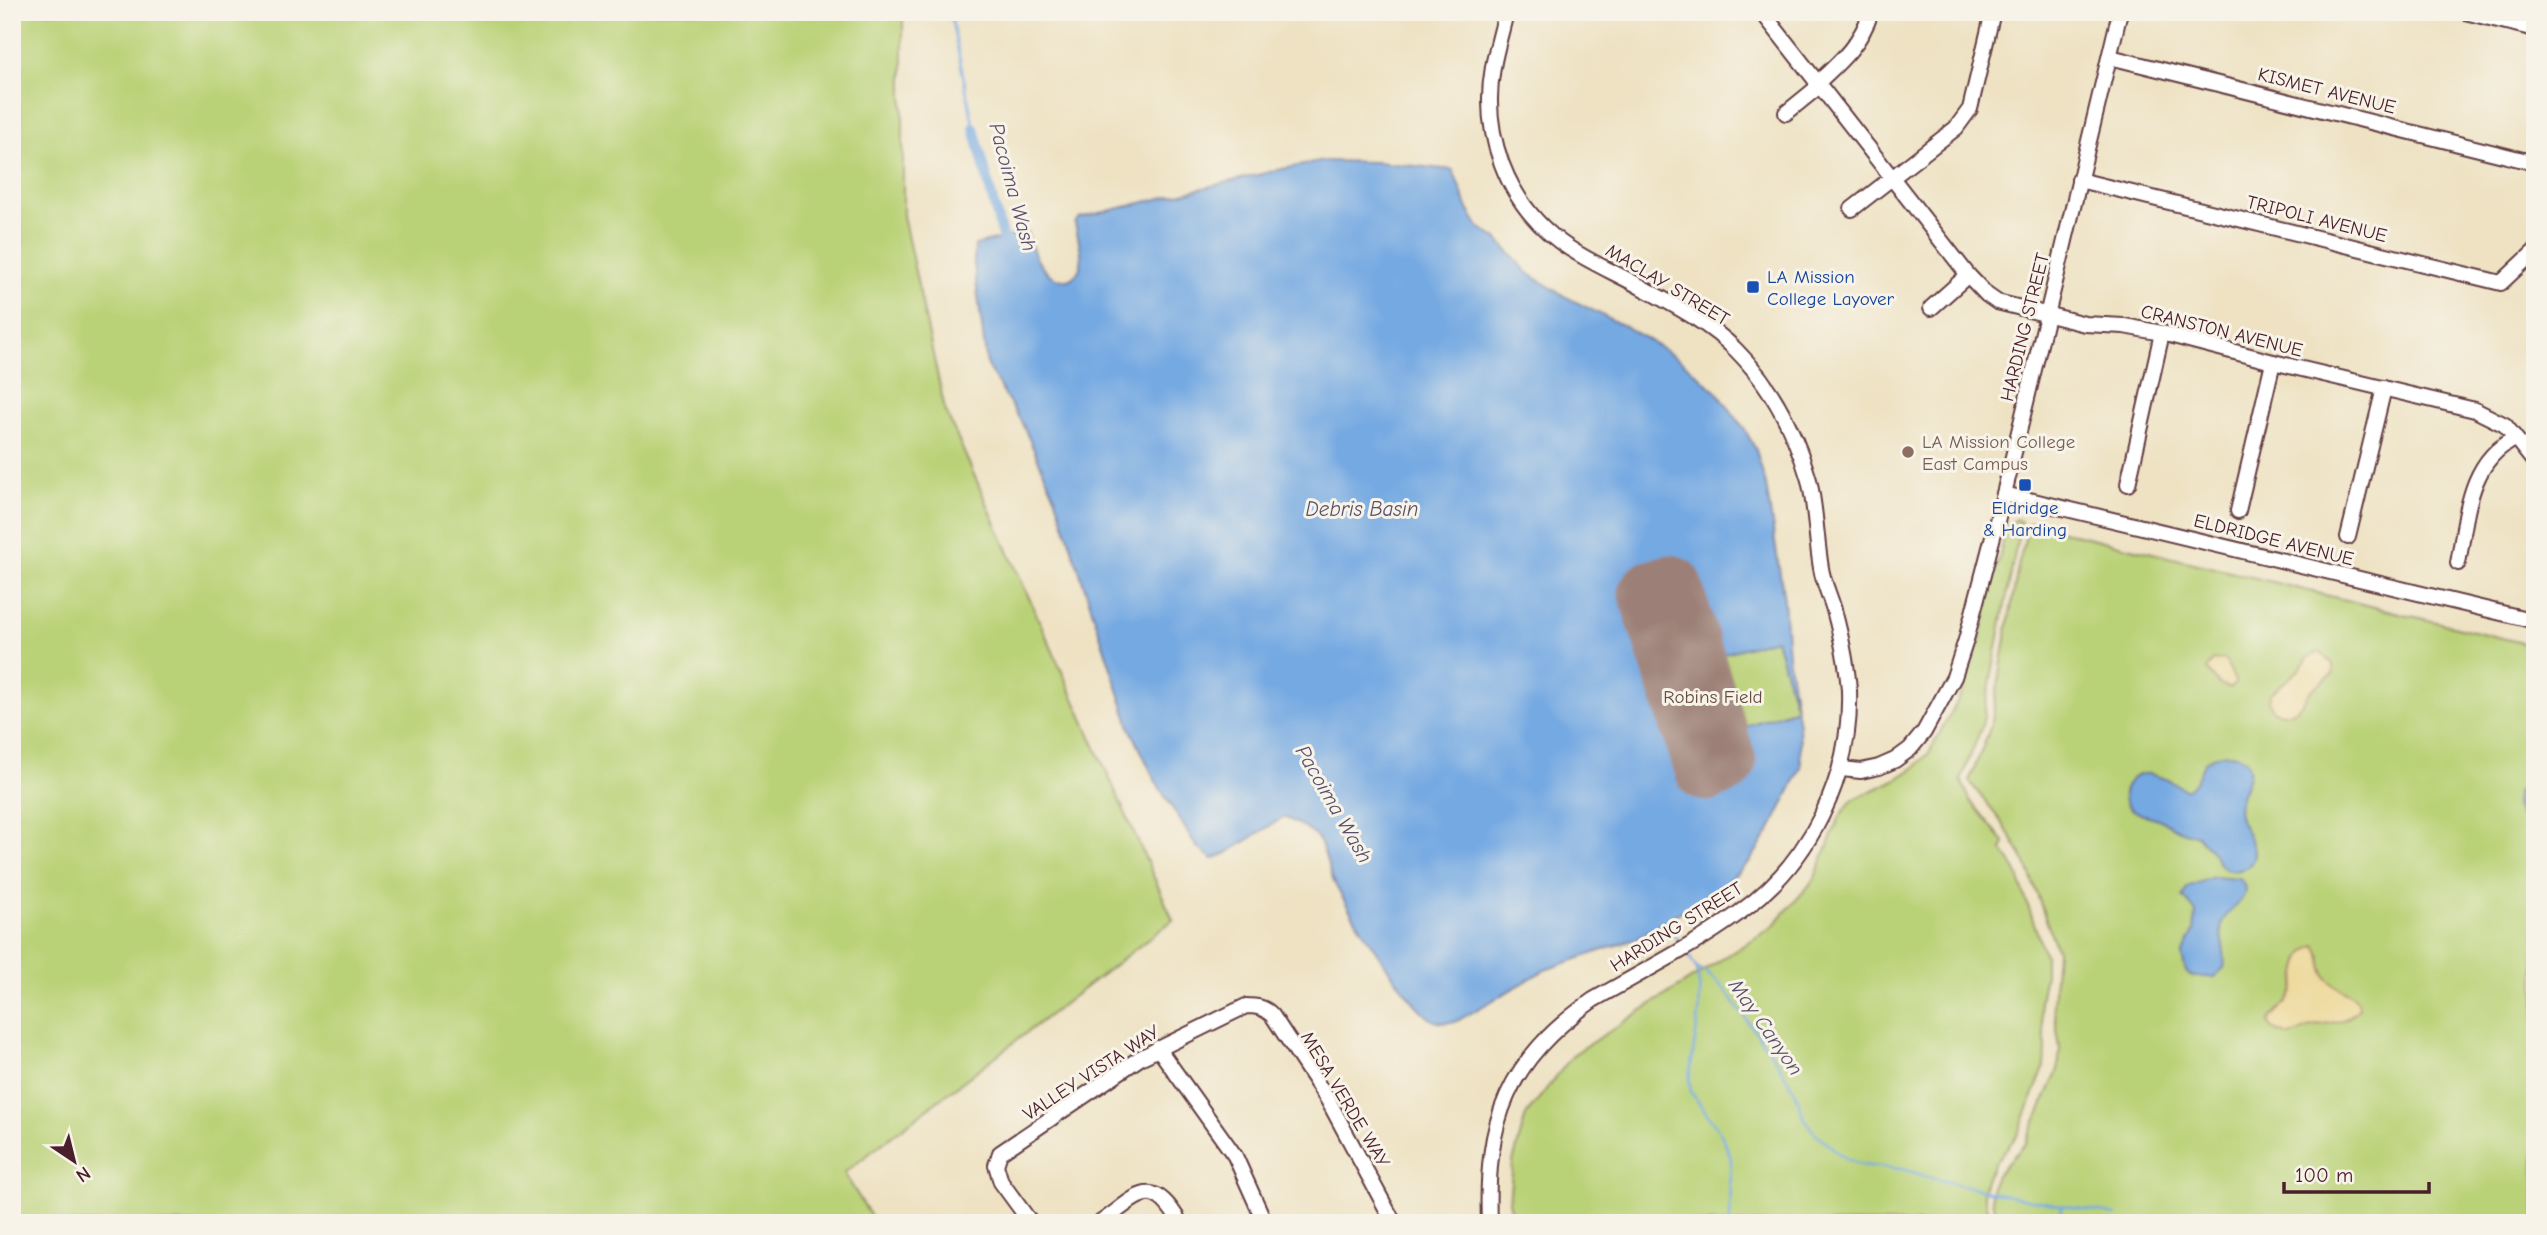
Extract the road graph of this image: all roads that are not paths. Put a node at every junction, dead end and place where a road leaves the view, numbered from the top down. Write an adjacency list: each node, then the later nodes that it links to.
1 (1506, 12): 30 (street, MACLAY STREET)
2 (1762, 12): 9 (street, CRANSTON AVENUE)
3 (1871, 12): 9 (street)
4 (2120, 12): 8 (street, HARDING STREET)
5 (2467, 12): 7 (street)
6 (1993, 16): 12 (street)
7 (2535, 29)
8 (2110, 57): 11 (street, KISMET AVENUE); 13 (street, HARDING STREET)
9 (1817, 85): 10 (street); 12 (street, CRANSTON AVENUE)
10 (1786, 113)
11 (2535, 163)
12 (1893, 178): 14 (street); 16 (street, CRANSTON AVENUE)
13 (2079, 180): 15 (street, TRIPOLI AVENUE); 18 (street, HARDING STREET)
14 (1852, 209)
15 (2535, 251)
16 (1968, 275): 17 (street); 18 (street, CRANSTON AVENUE)
17 (1931, 307)
18 (2047, 315): 19 (street, CRANSTON AVENUE); 25 (street, HARDING STREET)
19 (2162, 332): 20 (street, CRANSTON AVENUE); 24 (street)
20 (2273, 362): 21 (street, CRANSTON AVENUE); 26 (street)
21 (2384, 388): 22 (street, CRANSTON AVENUE); 27 (street)
22 (2514, 439): 23 (street, CRANSTON AVENUE); 28 (street)
23 (2535, 463)
24 (2128, 484)
25 (2004, 494): 29 (street, ELDRIDGE AVENUE); 30 (street, HARDING STREET)
26 (2238, 511)
27 (2348, 537)
28 (2458, 563)
29 (2535, 621)
30 (1842, 769): 38 (street, HARDING STREET)
31 (1254, 1006): 32 (street, VALLEY VISTA WAY); 37 (street, MESA VERDE WAY)
32 (1158, 1048): 33 (street, VALLEY VISTA WAY); 36 (street)
33 (1031, 1223)
34 (1100, 1223): 35 (street)
35 (1180, 1223)
36 (1265, 1223)
37 (1394, 1223)
38 (1489, 1223)

